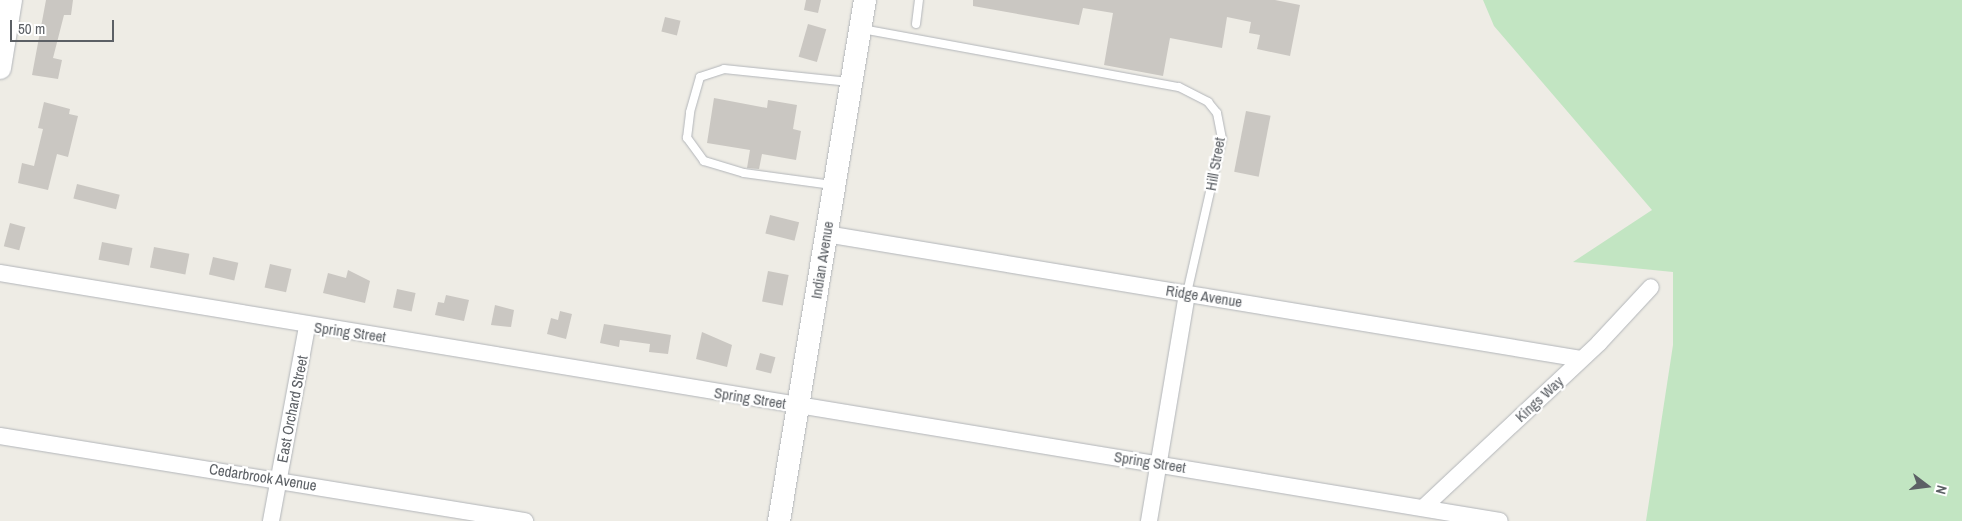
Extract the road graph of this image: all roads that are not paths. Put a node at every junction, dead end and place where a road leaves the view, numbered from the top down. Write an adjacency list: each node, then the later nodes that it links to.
1 (11, 0): 6 (street)
2 (865, 0): 5 (street, Indian Avenue)
3 (919, 0): 4 (lane)
4 (916, 24)
5 (860, 28): 7 (street, Indian Avenue); 12 (lane, Hill Street)
6 (0, 68)
7 (851, 82): 8 (street, Indian Avenue); 8 (lane)
8 (834, 185): 9 (street, Indian Avenue)
9 (826, 234): 12 (street, Ridge Avenue); 15 (street, Indian Avenue)
10 (0, 273): 13 (street, Spring Street)
11 (1651, 287): 14 (street, Kings Way)
12 (1186, 293): 14 (street, Ridge Avenue); 17 (street, Hill Street)
13 (307, 326): 15 (street, Spring Street); 18 (street, East Orchard Street)
14 (1581, 359): 19 (street, Kings Way)
15 (798, 406): 17 (street, Spring Street); 22 (street, Indian Avenue)
16 (0, 436): 18 (street, Cedarbrook Avenue)
17 (1158, 464): 19 (street, Spring Street); 23 (street, Hill Street)
18 (278, 480): 20 (street, East Orchard Street); 21 (street, Cedarbrook Avenue)
19 (1424, 507): 24 (street, Spring Street)
20 (271, 521)
21 (525, 521)
22 (779, 521)
23 (1149, 521)
24 (1500, 521)

